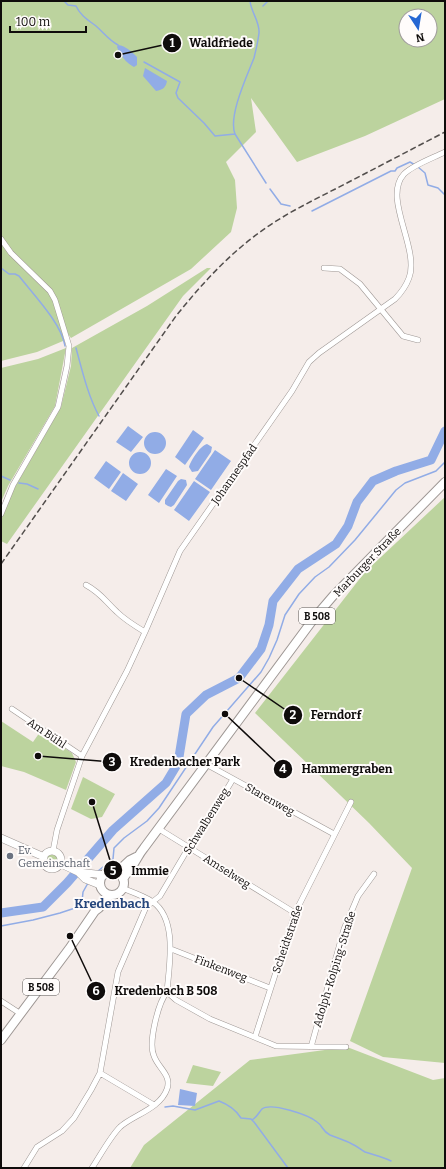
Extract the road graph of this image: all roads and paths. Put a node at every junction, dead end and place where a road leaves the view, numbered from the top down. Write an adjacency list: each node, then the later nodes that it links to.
1 (445, 152): 4 (street, Johannespfad)
2 (1, 240): 7 (street)
3 (324, 268): 4 (street)
4 (380, 310): 5 (street); 9 (street, Johannespfad)
5 (418, 340)
6 (445, 482): 12 (main road, Marburger Straße / B 508)
7 (1, 514)
8 (86, 585): 9 (street)
9 (145, 632): 11 (street, Johannespfad)
10 (12, 709): 11 (street, Am Bühl)
11 (82, 756): 19 (street, Johannespfad)
12 (206, 764): 13 (street, Starenweg); 15 (main road, Marburger Straße / B 508)
13 (233, 779): 16 (street, Starenweg); 18 (street, Schwalbenweg)
14 (350, 802): 16 (street, Scheidtstraße)
15 (159, 829): 18 (street, Amselweg); 21 (main road, Marburger Straße / B 508)
16 (334, 834): 31 (street, Scheidtstraße)
17 (1, 838): 20 (main road)
18 (191, 848): 30 (street, Schwalbenweg); 31 (street, Amselweg)
19 (53, 851): 20 (main road); 22 (main road)
20 (44, 857): 22 (main road)
21 (136, 857): 24 (main road, Marburger Straße / B 508); 27 (main road, Marburger Straße / B 508)
22 (61, 864): 23 (main road)
23 (78, 872): 26 (main road); 29 (main road)
24 (116, 872): 26 (main road, B 508); 27 (main road)
25 (374, 874): 39 (street, Adolph-Kolping-Straße)
26 (104, 875): 29 (main road, B 508)
27 (123, 879): 28 (main road, B 508)
28 (122, 888): 29 (main road); 30 (street)
29 (105, 890): 36 (main road, B 508)
30 (153, 902): 32 (street); 41 (street, Schwalbenweg)
31 (295, 913): 33 (street, Scheidtstraße)
32 (171, 949): 33 (street, Finkenweg); 34 (street)
33 (270, 988): 37 (street, Scheidtstraße)
34 (167, 992): 37 (street); 42 (street)
35 (1, 1001): 36 (street)
36 (21, 1014): 38 (main road, B 508)
37 (255, 1037): 39 (street)
38 (1, 1040)
39 (311, 1047): 40 (street)
40 (346, 1047)
41 (100, 1073): 42 (street); 43 (street, Schwalbenweg)
42 (154, 1105): 44 (street)
43 (24, 1168)
44 (92, 1168)

